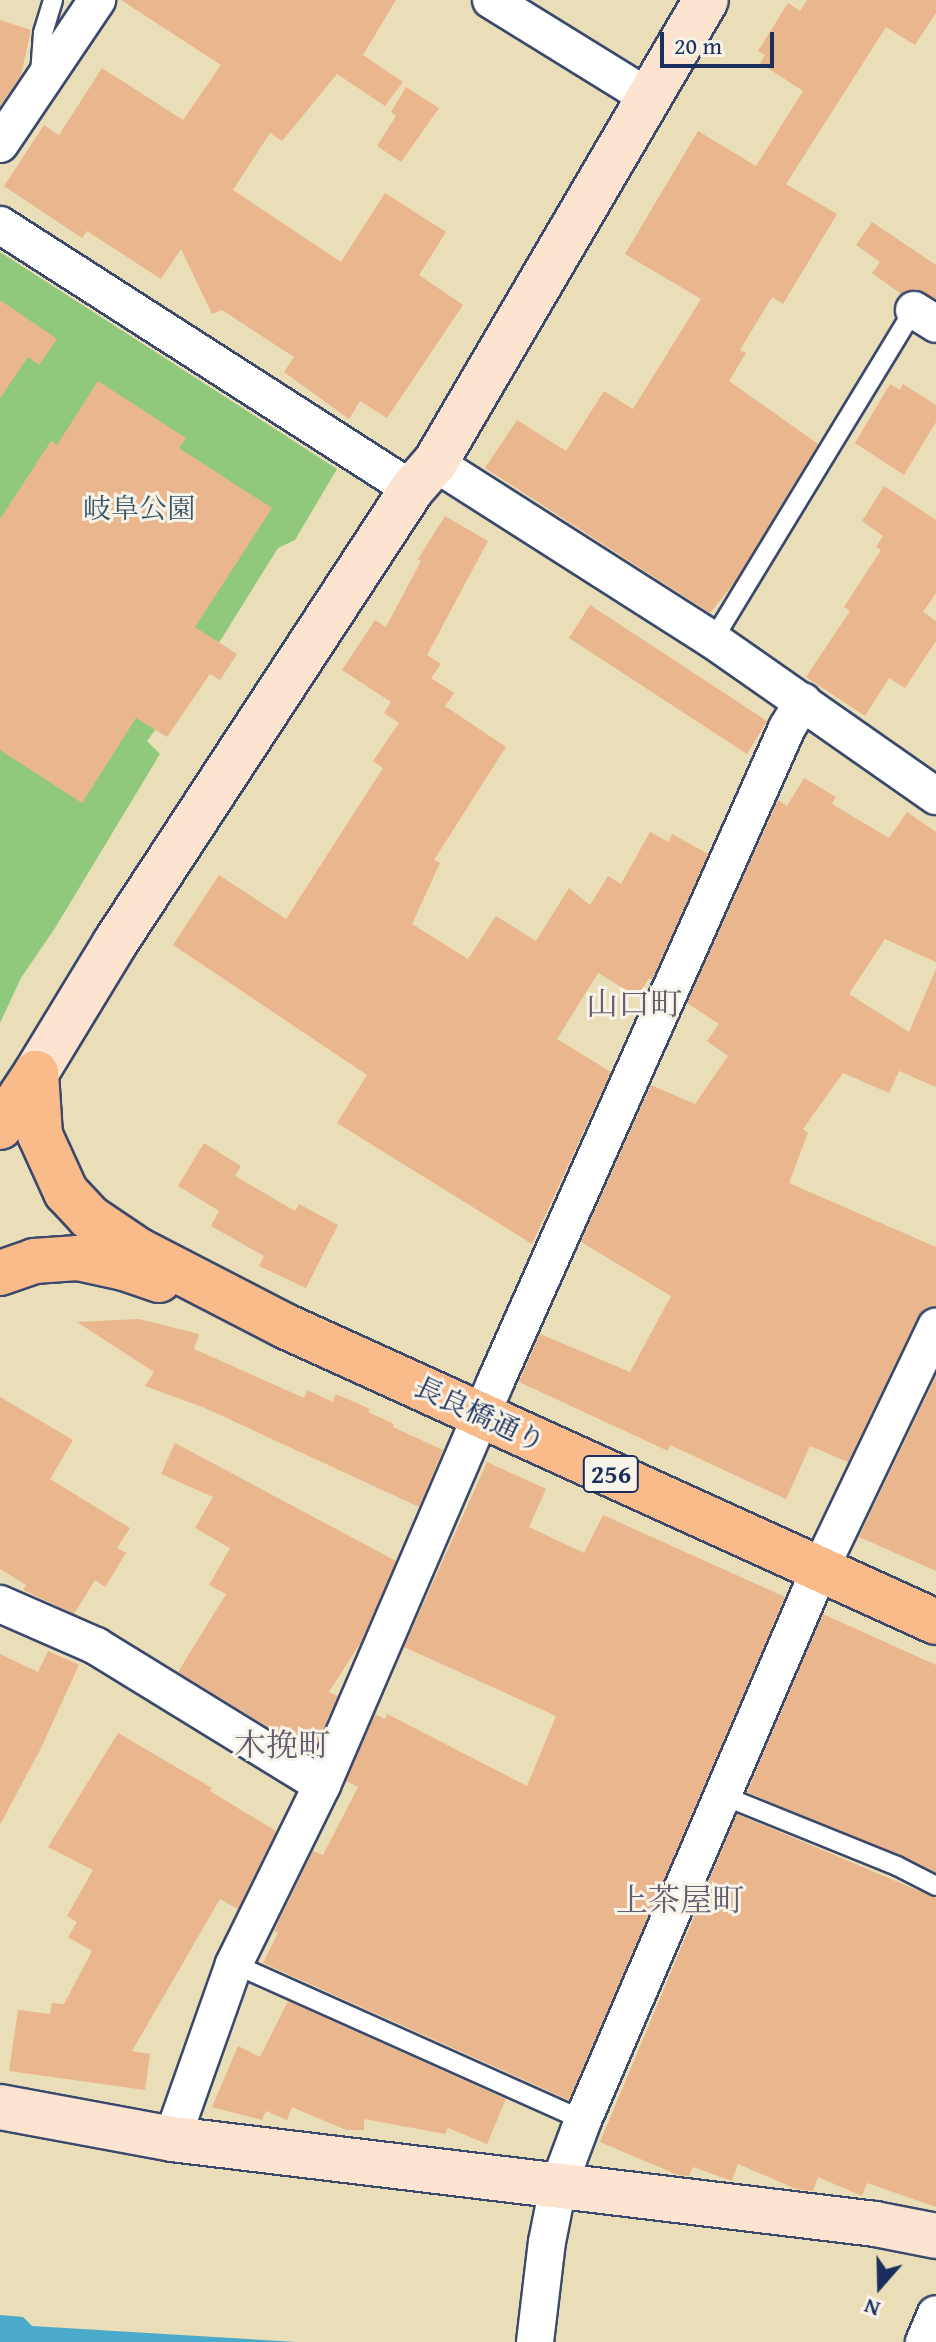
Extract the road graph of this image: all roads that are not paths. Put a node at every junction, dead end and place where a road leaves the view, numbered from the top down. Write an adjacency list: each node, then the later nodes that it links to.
1 (53, 0): 5 (lane)
2 (97, 0): 5 (street)
3 (491, 0): 6 (street)
4 (706, 0): 6 (street)
5 (39, 84): 7 (street)
6 (651, 99): 10 (street)
7 (0, 144)
8 (0, 225): 10 (street)
9 (925, 317): 11 (lane)
10 (423, 476): 11 (street); 14 (street)
11 (713, 640): 12 (street)
12 (803, 701): 13 (street); 19 (street)
13 (936, 796)
14 (36, 1073): 15 (highway); 17 (highway, 長良橋通り / 256)
15 (0, 1127)
16 (0, 1273): 17 (highway, 長良橋通り / 256)
17 (285, 1326): 19 (highway, 長良橋通り / 256)
18 (936, 1327): 20 (street)
19 (483, 1414): 20 (highway, 長良橋通り / 256); 23 (street)
20 (819, 1571): 22 (highway, 長良橋通り / 256); 24 (street)
21 (0, 1604): 23 (street)
22 (936, 1622)
23 (322, 1785): 26 (street)
24 (724, 1796): 25 (lane); 28 (street)
25 (936, 1886)
26 (234, 1964): 28 (lane); 29 (street)
27 (0, 2107): 29 (street)
28 (583, 2120): 30 (street)
29 (172, 2139): 30 (street)
30 (558, 2187): 31 (street); 33 (street)
31 (936, 2236)
32 (936, 2315): 34 (street)
33 (535, 2339)
34 (924, 2342)

